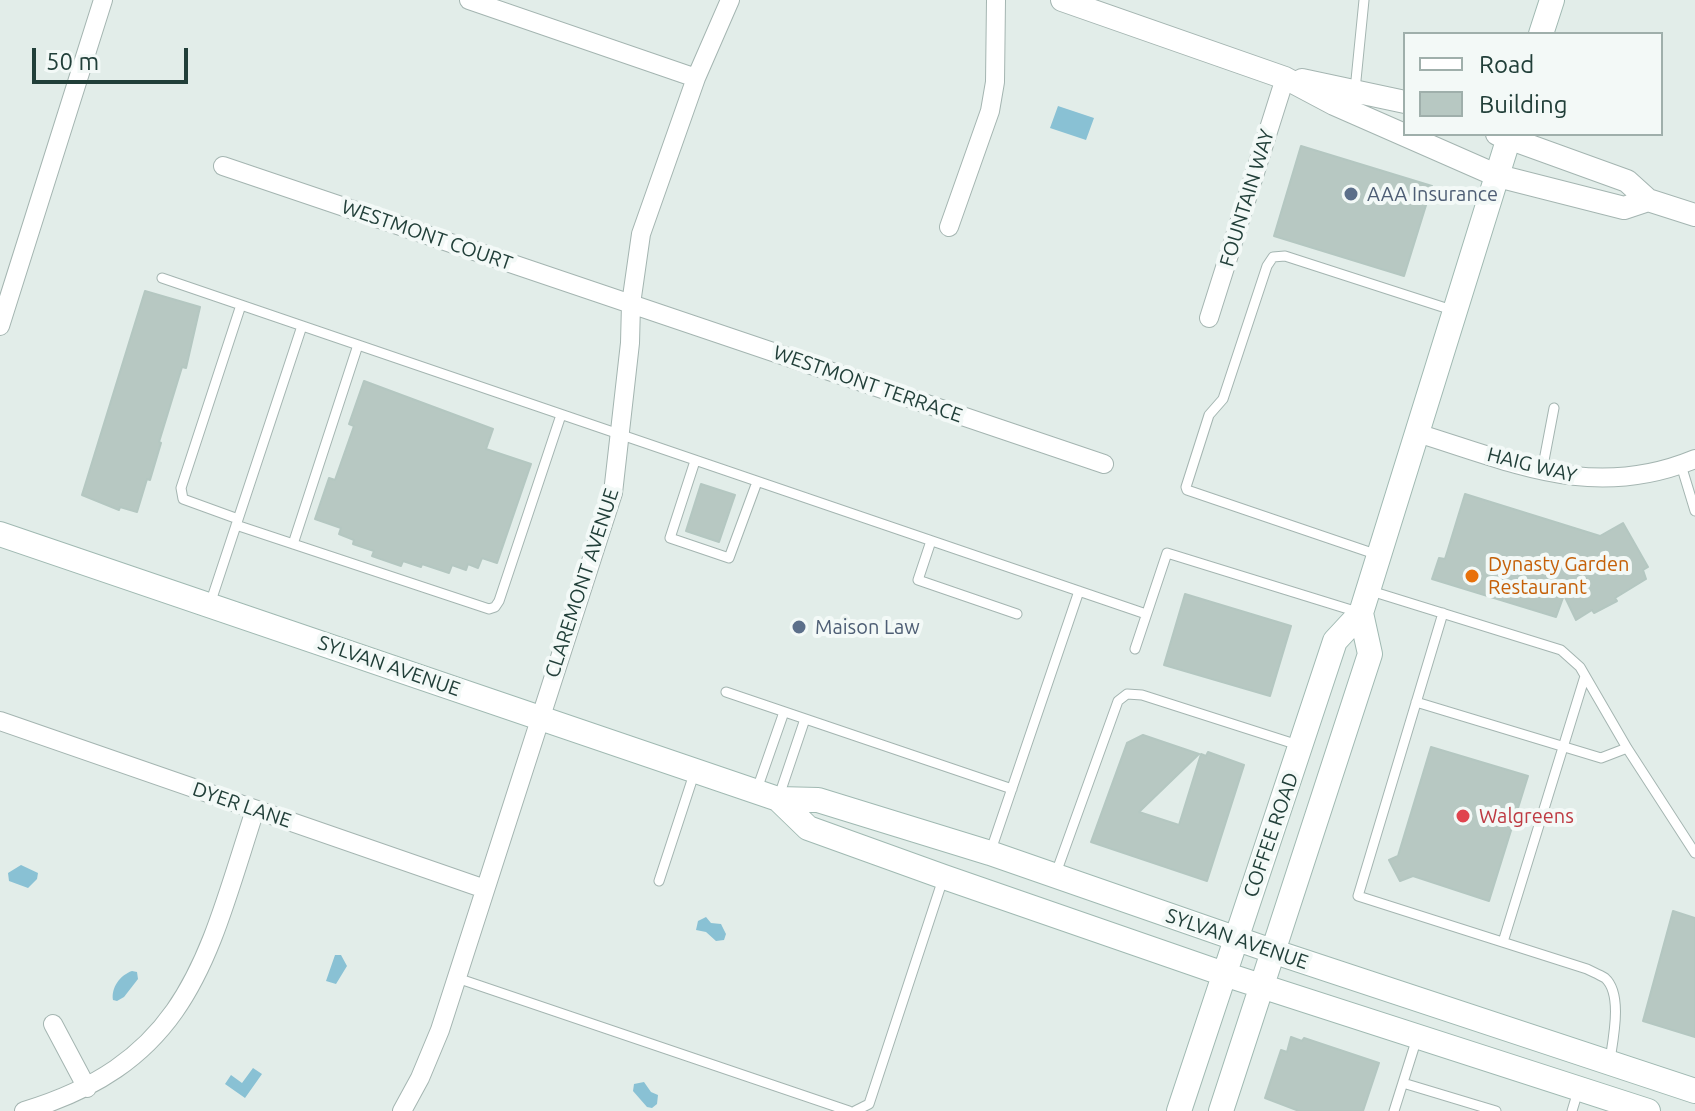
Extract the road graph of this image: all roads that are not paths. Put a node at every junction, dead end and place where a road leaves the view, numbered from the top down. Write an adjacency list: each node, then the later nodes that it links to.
1 (103, 0): 27 (street)
2 (469, 0): 9 (street)
3 (730, 0): 9 (street, CLAREMONT AVENUE)
4 (996, 0): 21 (street)
5 (1062, 0): 10 (street)
6 (1364, 0): 11 (lane)
7 (1552, 0): 8 (main road)
8 (1542, 32)
9 (696, 78): 23 (street, CLAREMONT AVENUE)
10 (1285, 78): 11 (street); 13 (street); 26 (street, FOUNTAIN WAY)
11 (1355, 90): 12 (street)
12 (1403, 102)
13 (1403, 134)
14 (1407, 136): 18 (street)
15 (1505, 136): 18 (main road, COFFEE ROAD)
16 (1508, 136): 19 (street)
17 (223, 166): 23 (street, WESTMONT COURT)
18 (1498, 176): 19 (street); 25 (main road, COFFEE ROAD)
19 (1648, 200): 20 (street)
20 (1695, 215)
21 (949, 227)
22 (162, 278): 24 (lane)
23 (631, 304): 33 (street, CLAREMONT AVENUE); 36 (street, WESTMONT TERRACE)
24 (241, 305): 28 (lane); 40 (lane)
25 (1455, 311): 32 (main road, COFFEE ROAD); 44 (lane)
26 (1209, 318)
27 (0, 326)
28 (302, 326): 29 (lane); 40 (lane)
29 (358, 345): 31 (lane); 43 (lane)
30 (1554, 408): 37 (lane)
31 (561, 415): 33 (lane); 43 (lane)
32 (1417, 433): 37 (street, HAIG WAY); 44 (main road, COFFEE ROAD)
33 (621, 435): 34 (lane); 56 (street, CLAREMONT AVENUE)
34 (695, 461): 38 (lane); 38 (lane)
35 (1688, 462): 37 (street, HAIG WAY); 39 (lane)
36 (1104, 464)
37 (1542, 472)
38 (757, 482): 42 (lane)
39 (1695, 511)
40 (237, 522): 43 (lane); 47 (lane)
41 (0, 534): 47 (main road, SYLVAN AVENUE)
42 (931, 541): 45 (lane); 49 (lane)
43 (293, 544)
44 (1378, 555): 46 (main road, COFFEE ROAD)
45 (1079, 591): 50 (lane); 63 (lane)
46 (1365, 601): 48 (lane); 50 (lane); 59 (main road, COFFEE ROAD); 74 (main road, COFFEE ROAD)
47 (210, 605): 56 (main road, SYLVAN AVENUE)
48 (1443, 613): 52 (lane); 54 (lane)
49 (1017, 614)
50 (1146, 614): 51 (lane)
51 (1135, 649)
52 (1585, 676): 60 (lane); 61 (lane)
53 (726, 692): 55 (lane)
54 (1416, 702): 60 (lane); 73 (lane)
55 (784, 712): 57 (lane); 64 (lane)
56 (539, 718): 62 (main road, SYLVAN AVENUE); 71 (street, CLAREMONT AVENUE)
57 (805, 719): 63 (lane); 64 (lane)
58 (0, 721): 65 (street, DYER LANE)
59 (1302, 746): 68 (lane); 72 (main road, COFFEE ROAD)
60 (1564, 747): 61 (lane); 73 (lane)
61 (1627, 748): 67 (lane)
62 (695, 771): 64 (main road, SYLVAN AVENUE); 70 (lane)
63 (1012, 789): 66 (lane)
64 (767, 795): 66 (main road, SYLVAN AVENUE); 69 (main road, SYLVAN AVENUE)
65 (255, 810): 71 (street, DYER LANE); 82 (street)
66 (990, 853): 68 (main road, SYLVAN AVENUE)
67 (1695, 853)
68 (1055, 876): 72 (main road, SYLVAN AVENUE)
69 (944, 877): 75 (main road, SYLVAN AVENUE); 88 (lane)
70 (659, 881)
71 (485, 889): 76 (street, CLAREMONT AVENUE)
72 (1235, 938): 74 (main road, SYLVAN AVENUE); 75 (main road, COFFEE ROAD)
73 (1503, 942): 80 (lane)
74 (1272, 951): 77 (main road, COFFEE ROAD); 80 (main road, SYLVAN AVENUE)
75 (1224, 974): 77 (main road, SYLVAN AVENUE); 89 (main road, COFFEE ROAD)
76 (457, 978): 86 (street, CLAREMONT AVENUE); 87 (lane)
77 (1262, 986): 79 (main road, SYLVAN AVENUE); 90 (main road, COFFEE ROAD)
78 (53, 1024): 82 (street)
79 (1418, 1036): 81 (lane); 84 (main road, SYLVAN AVENUE)
80 (1609, 1062): 83 (main road, SYLVAN AVENUE)
81 (1403, 1083): 91 (lane); 92 (lane)
82 (87, 1088): 85 (street)
83 (1695, 1091)
84 (1575, 1100): 93 (main road, SYLVAN AVENUE)
85 (24, 1111)
86 (402, 1111)
87 (849, 1111)
88 (855, 1111)
89 (1179, 1111)
90 (1221, 1111)
91 (1394, 1111)
92 (1496, 1111)
93 (1648, 1111)

